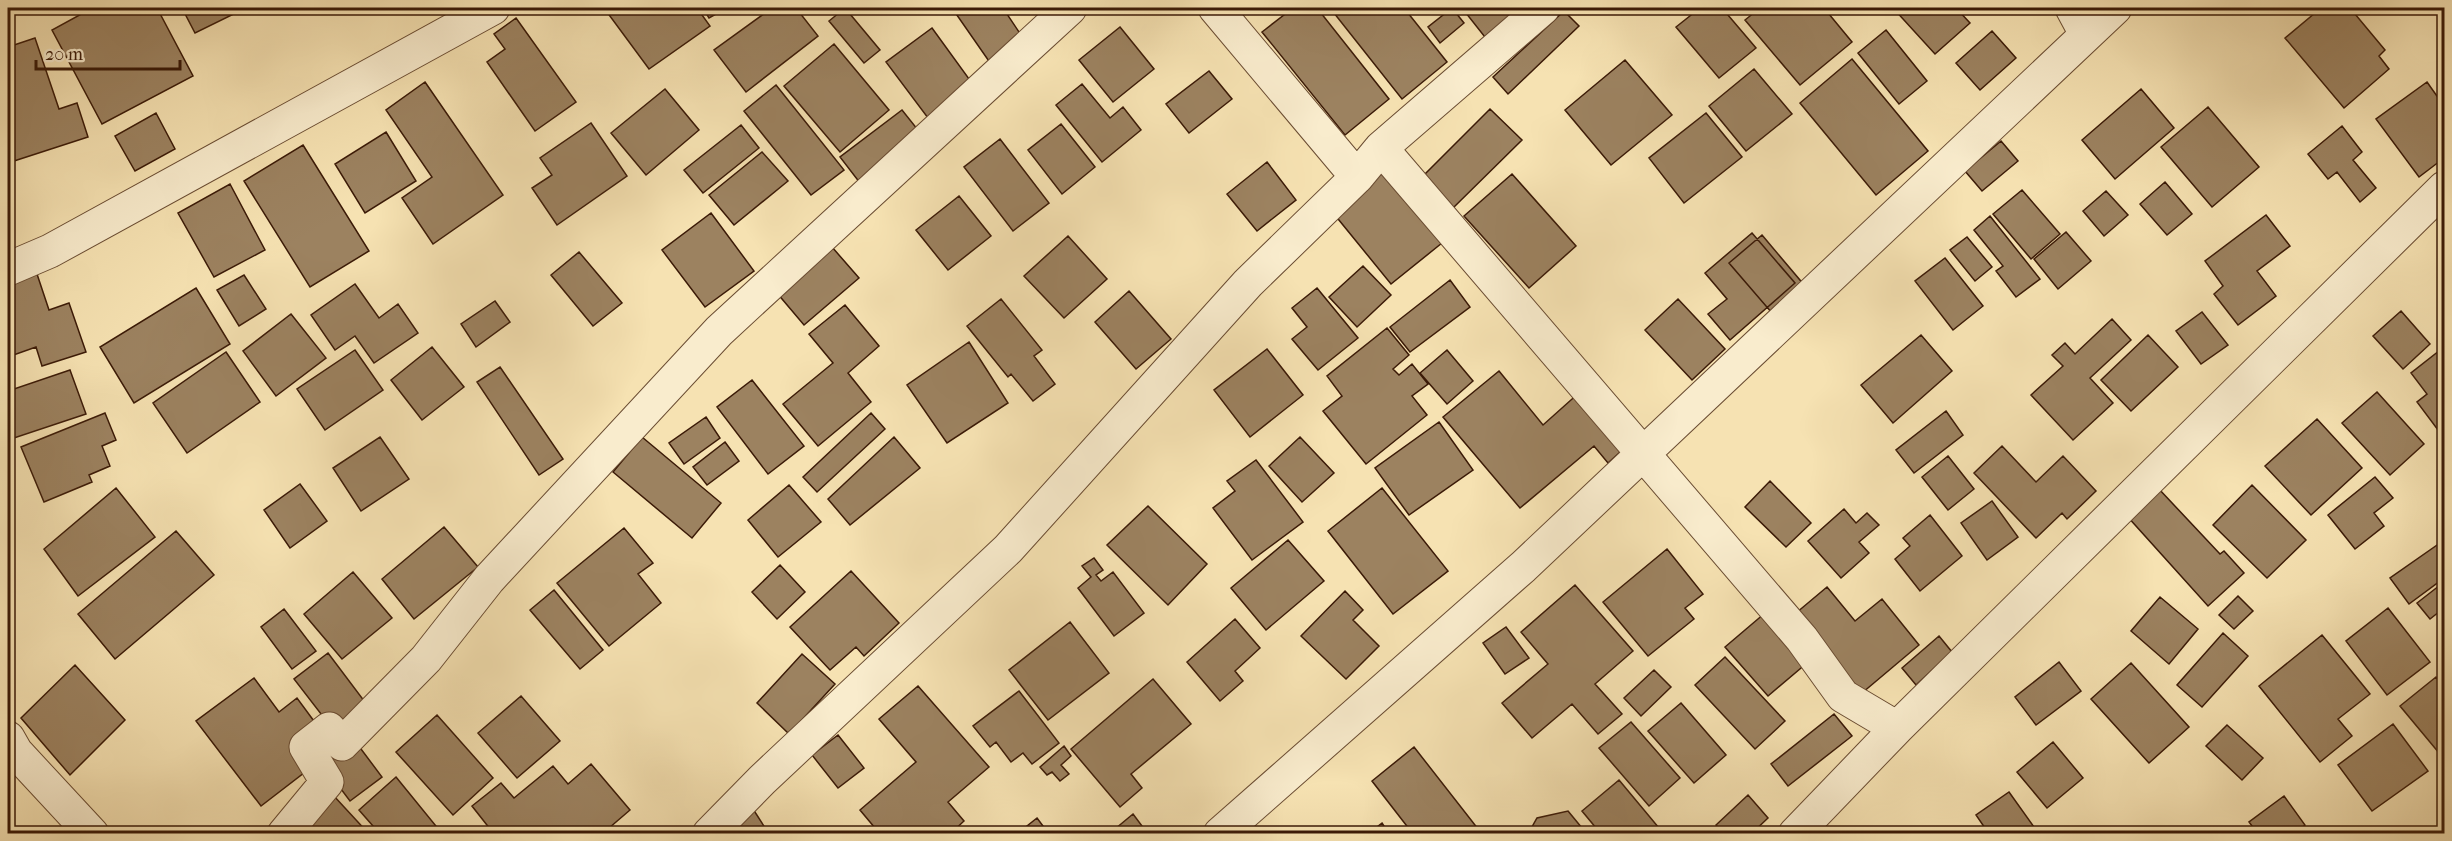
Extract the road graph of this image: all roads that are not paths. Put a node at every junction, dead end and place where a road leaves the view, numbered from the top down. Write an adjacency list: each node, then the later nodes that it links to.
1 (493, 8): 10 (street)
2 (1070, 8): 15 (street)
3 (1215, 8): 8 (street)
4 (1544, 8): 7 (street)
5 (2115, 8): 6 (street)
6 (2079, 21): 11 (street)
7 (1381, 148): 8 (street); 11 (street)
8 (1357, 177): 16 (street)
9 (2445, 188): 12 (street)
10 (8, 269)
11 (1643, 455): 12 (street); 17 (street)
12 (1897, 728): 18 (street)
13 (8, 738): 14 (street)
14 (92, 834)
15 (284, 834)
16 (709, 834)
17 (1220, 834)
18 (1796, 834)

